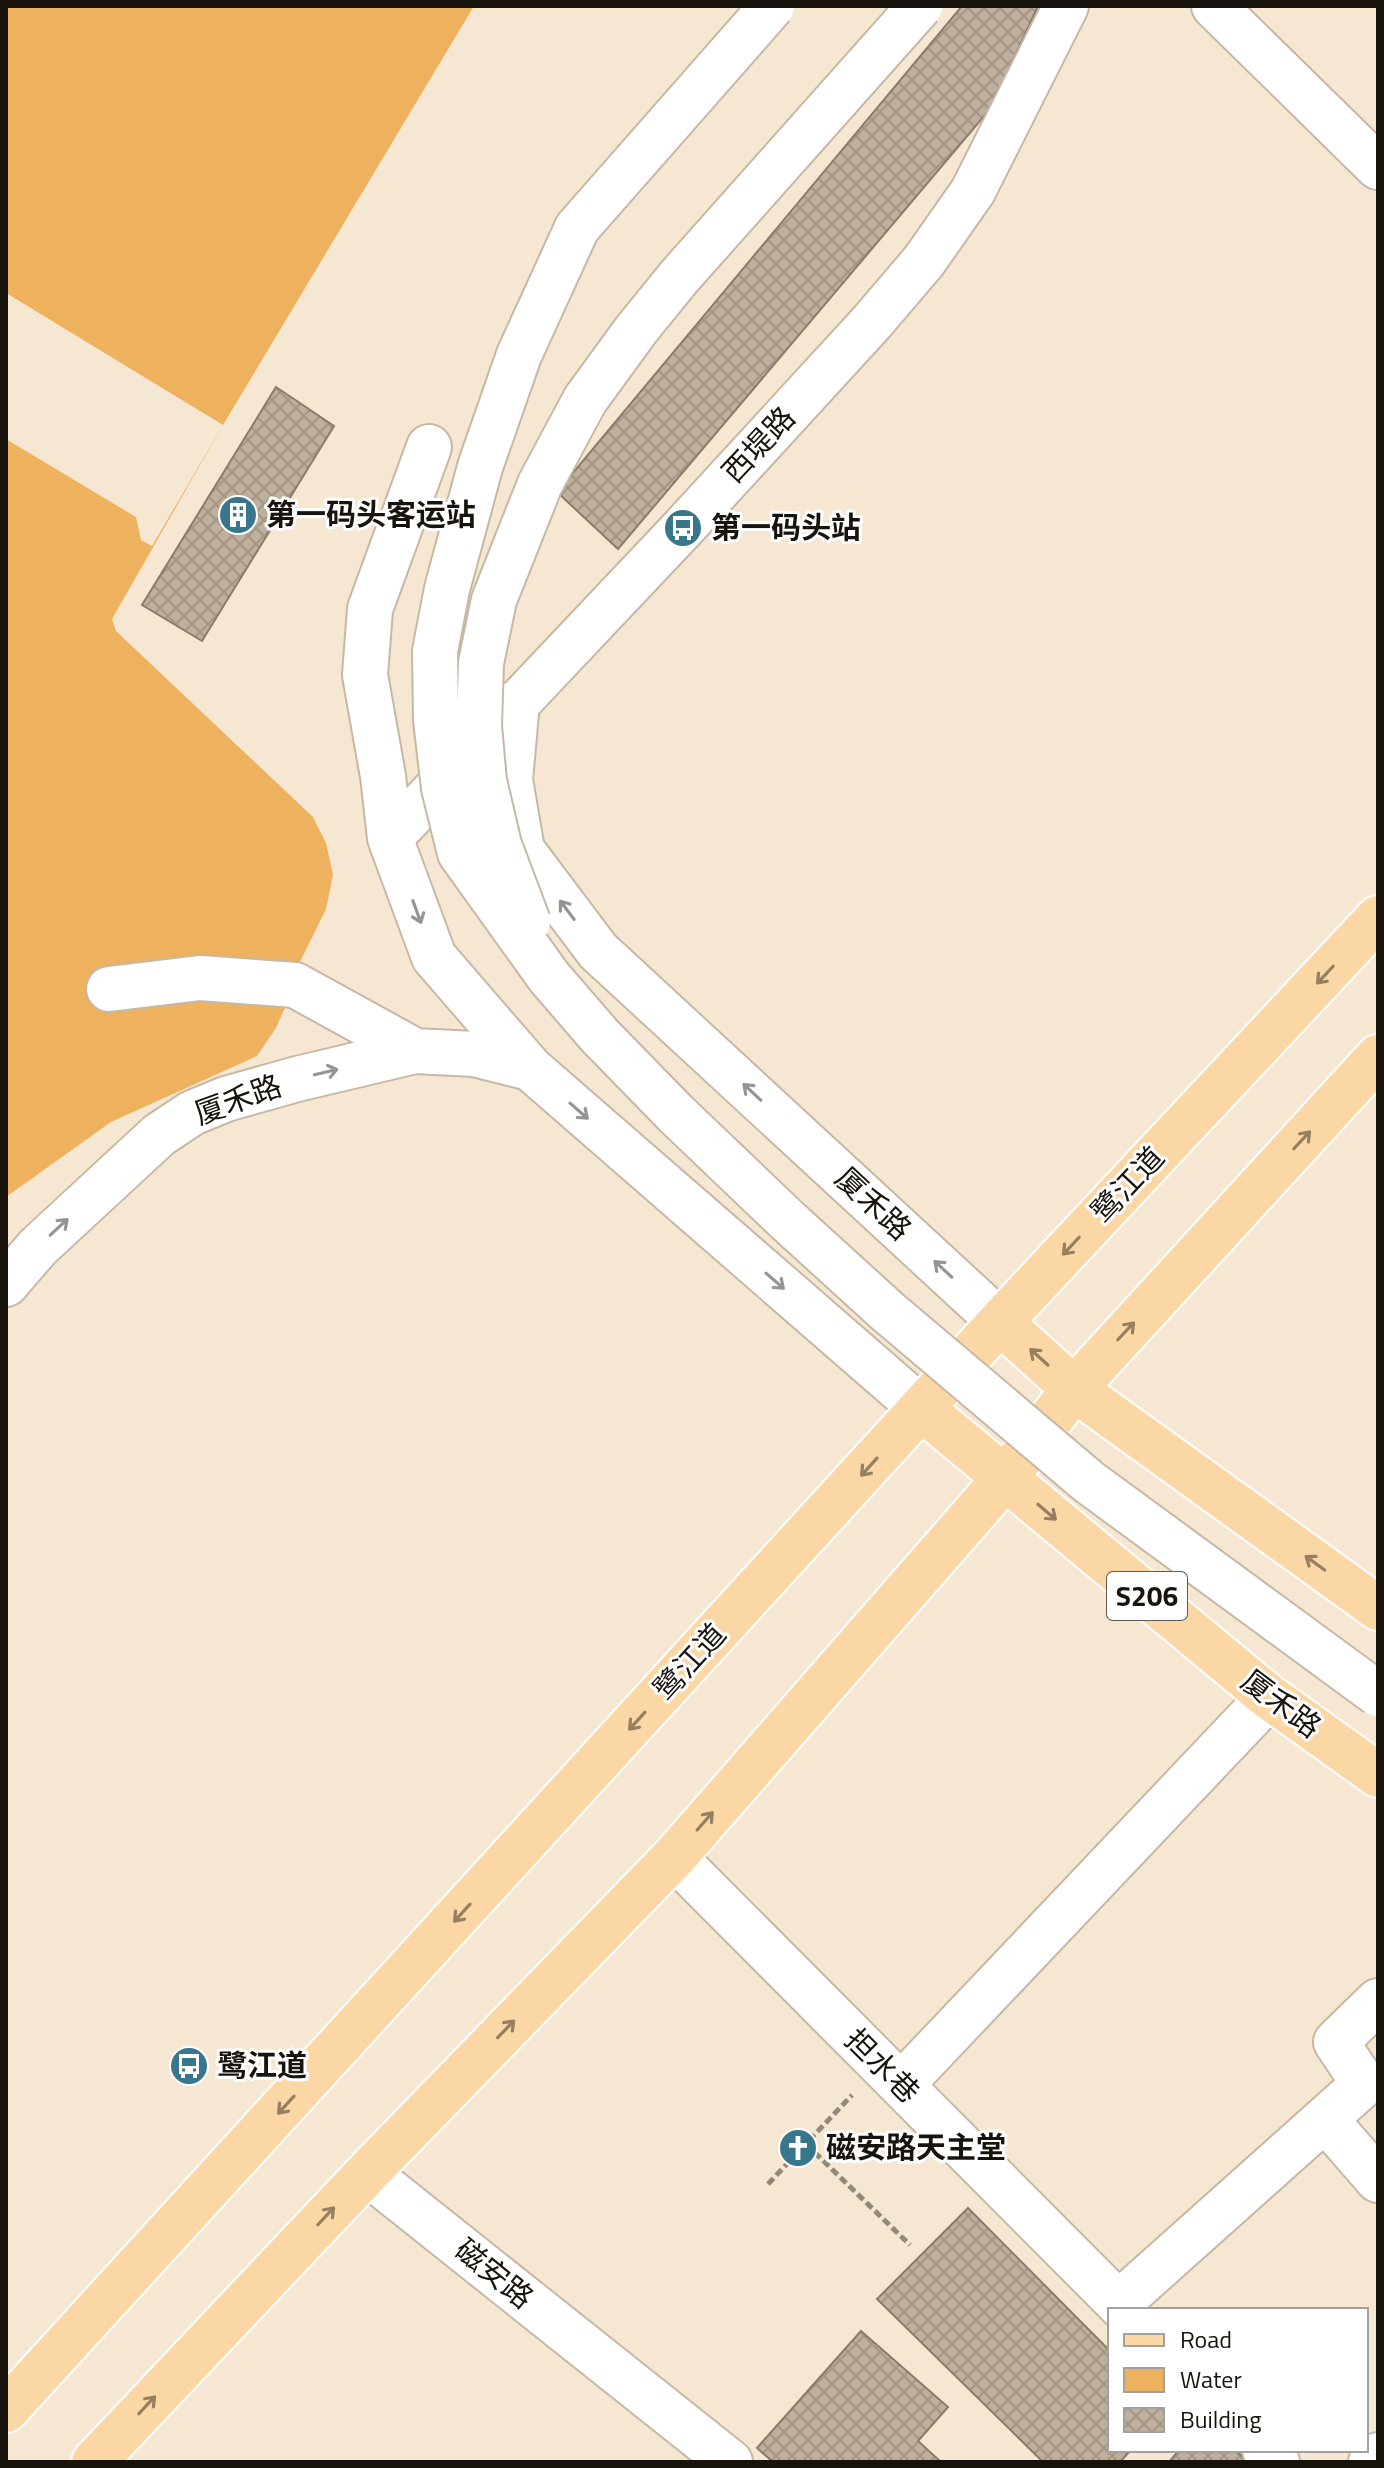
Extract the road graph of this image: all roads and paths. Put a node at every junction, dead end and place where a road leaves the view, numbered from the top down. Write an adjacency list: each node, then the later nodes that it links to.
1 (772, 6): 10 (street, bridge)
2 (920, 6): 10 (street, bridge)
3 (1066, 6): 7 (street, 西堤路)
4 (1214, 6): 5 (street)
5 (1378, 167)
6 (429, 447): 8 (street, 厦禾路)
7 (517, 702): 8 (street, 西堤路); 16 (street, 厦禾路, one-way to 7)
8 (390, 838): 14 (street, 厦禾路 / S206, one-way to 14)
9 (1378, 918): 16 (main road, 鹭江道, one-way to 16)
10 (549, 977): 21 (street, bridge)
11 (109, 989): 12 (street)
12 (415, 1051): 14 (street, 厦禾路); 15 (street, 厦禾路, one-way to 12)
13 (1378, 1057): 17 (main road, one-way to 13)
14 (530, 1068): 18 (street, 厦禾路 / S206, one-way to 18)
15 (6, 1284)
16 (1000, 1322): 17 (main road, 厦禾路, one-way to 16); 18 (main road, 鹭江道)
17 (1074, 1389): 19 (main road); 20 (main road, 厦禾路, one-way to 17)
18 (922, 1409): 19 (main road, 厦禾路 / S206); 34 (main road, 鹭江道, one-way to 34)
19 (1006, 1477): 22 (main road, 厦禾路 / S206, one-way to 22); 24 (main road, one-way to 19)
20 (1378, 1608)
21 (1378, 1694)
22 (1269, 1697): 23 (main road, 厦禾路 / S206); 26 (street)
23 (1378, 1775)
24 (674, 1857): 26 (street, 担水巷); 29 (main road, one-way to 24)
25 (1378, 2001): 27 (street)
26 (891, 2075): 28 (path); 33 (street, 担水巷)
27 (1325, 2119): 30 (street); 33 (street)
28 (806, 2144): 31 (path); 32 (path)
29 (367, 2173): 36 (main road, one-way to 29); 37 (street, 磁安路)
30 (1378, 2180)
31 (768, 2184)
32 (910, 2245)
33 (1122, 2307)
34 (6, 2410)
35 (1378, 2455): 38 (street)
36 (94, 2462)
37 (730, 2462)
38 (1371, 2462)

